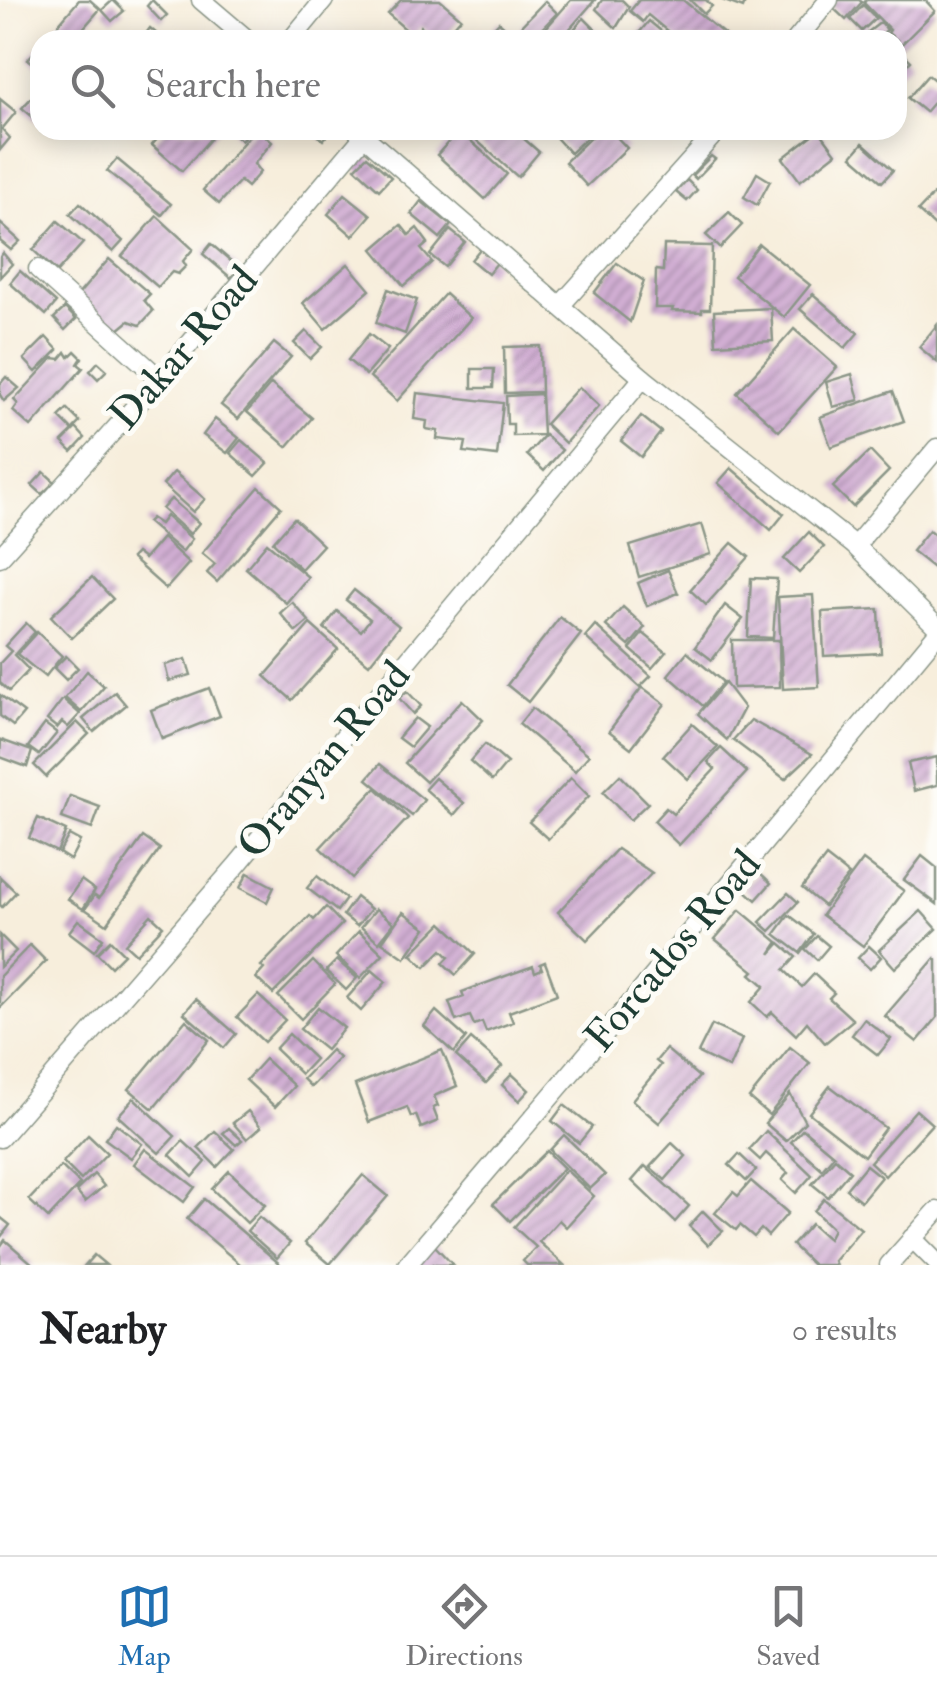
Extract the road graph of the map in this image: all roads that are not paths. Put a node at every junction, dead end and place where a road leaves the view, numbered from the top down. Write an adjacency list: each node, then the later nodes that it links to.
1 (201, 0): 4 (street)
2 (324, 0): 5 (street)
3 (829, 0): 6 (street)
4 (236, 30)
5 (300, 30)
6 (804, 30)
7 (354, 140): 13 (street, Dakar Road)
8 (368, 140): 11 (street)
9 (709, 140): 11 (street)
10 (38, 268): 13 (street)
11 (560, 306): 12 (street)
12 (643, 378): 15 (street); 18 (street, Oranyan Road)
13 (160, 380): 16 (street, Dakar Road)
14 (937, 448): 15 (street)
15 (855, 546): 17 (street)
16 (0, 557)
17 (937, 630): 22 (street, Forcados Road)
18 (0, 1138)
19 (937, 1211): 20 (street)
20 (912, 1238): 21 (street); 23 (street)
21 (937, 1263)
22 (407, 1265)
23 (889, 1265)

